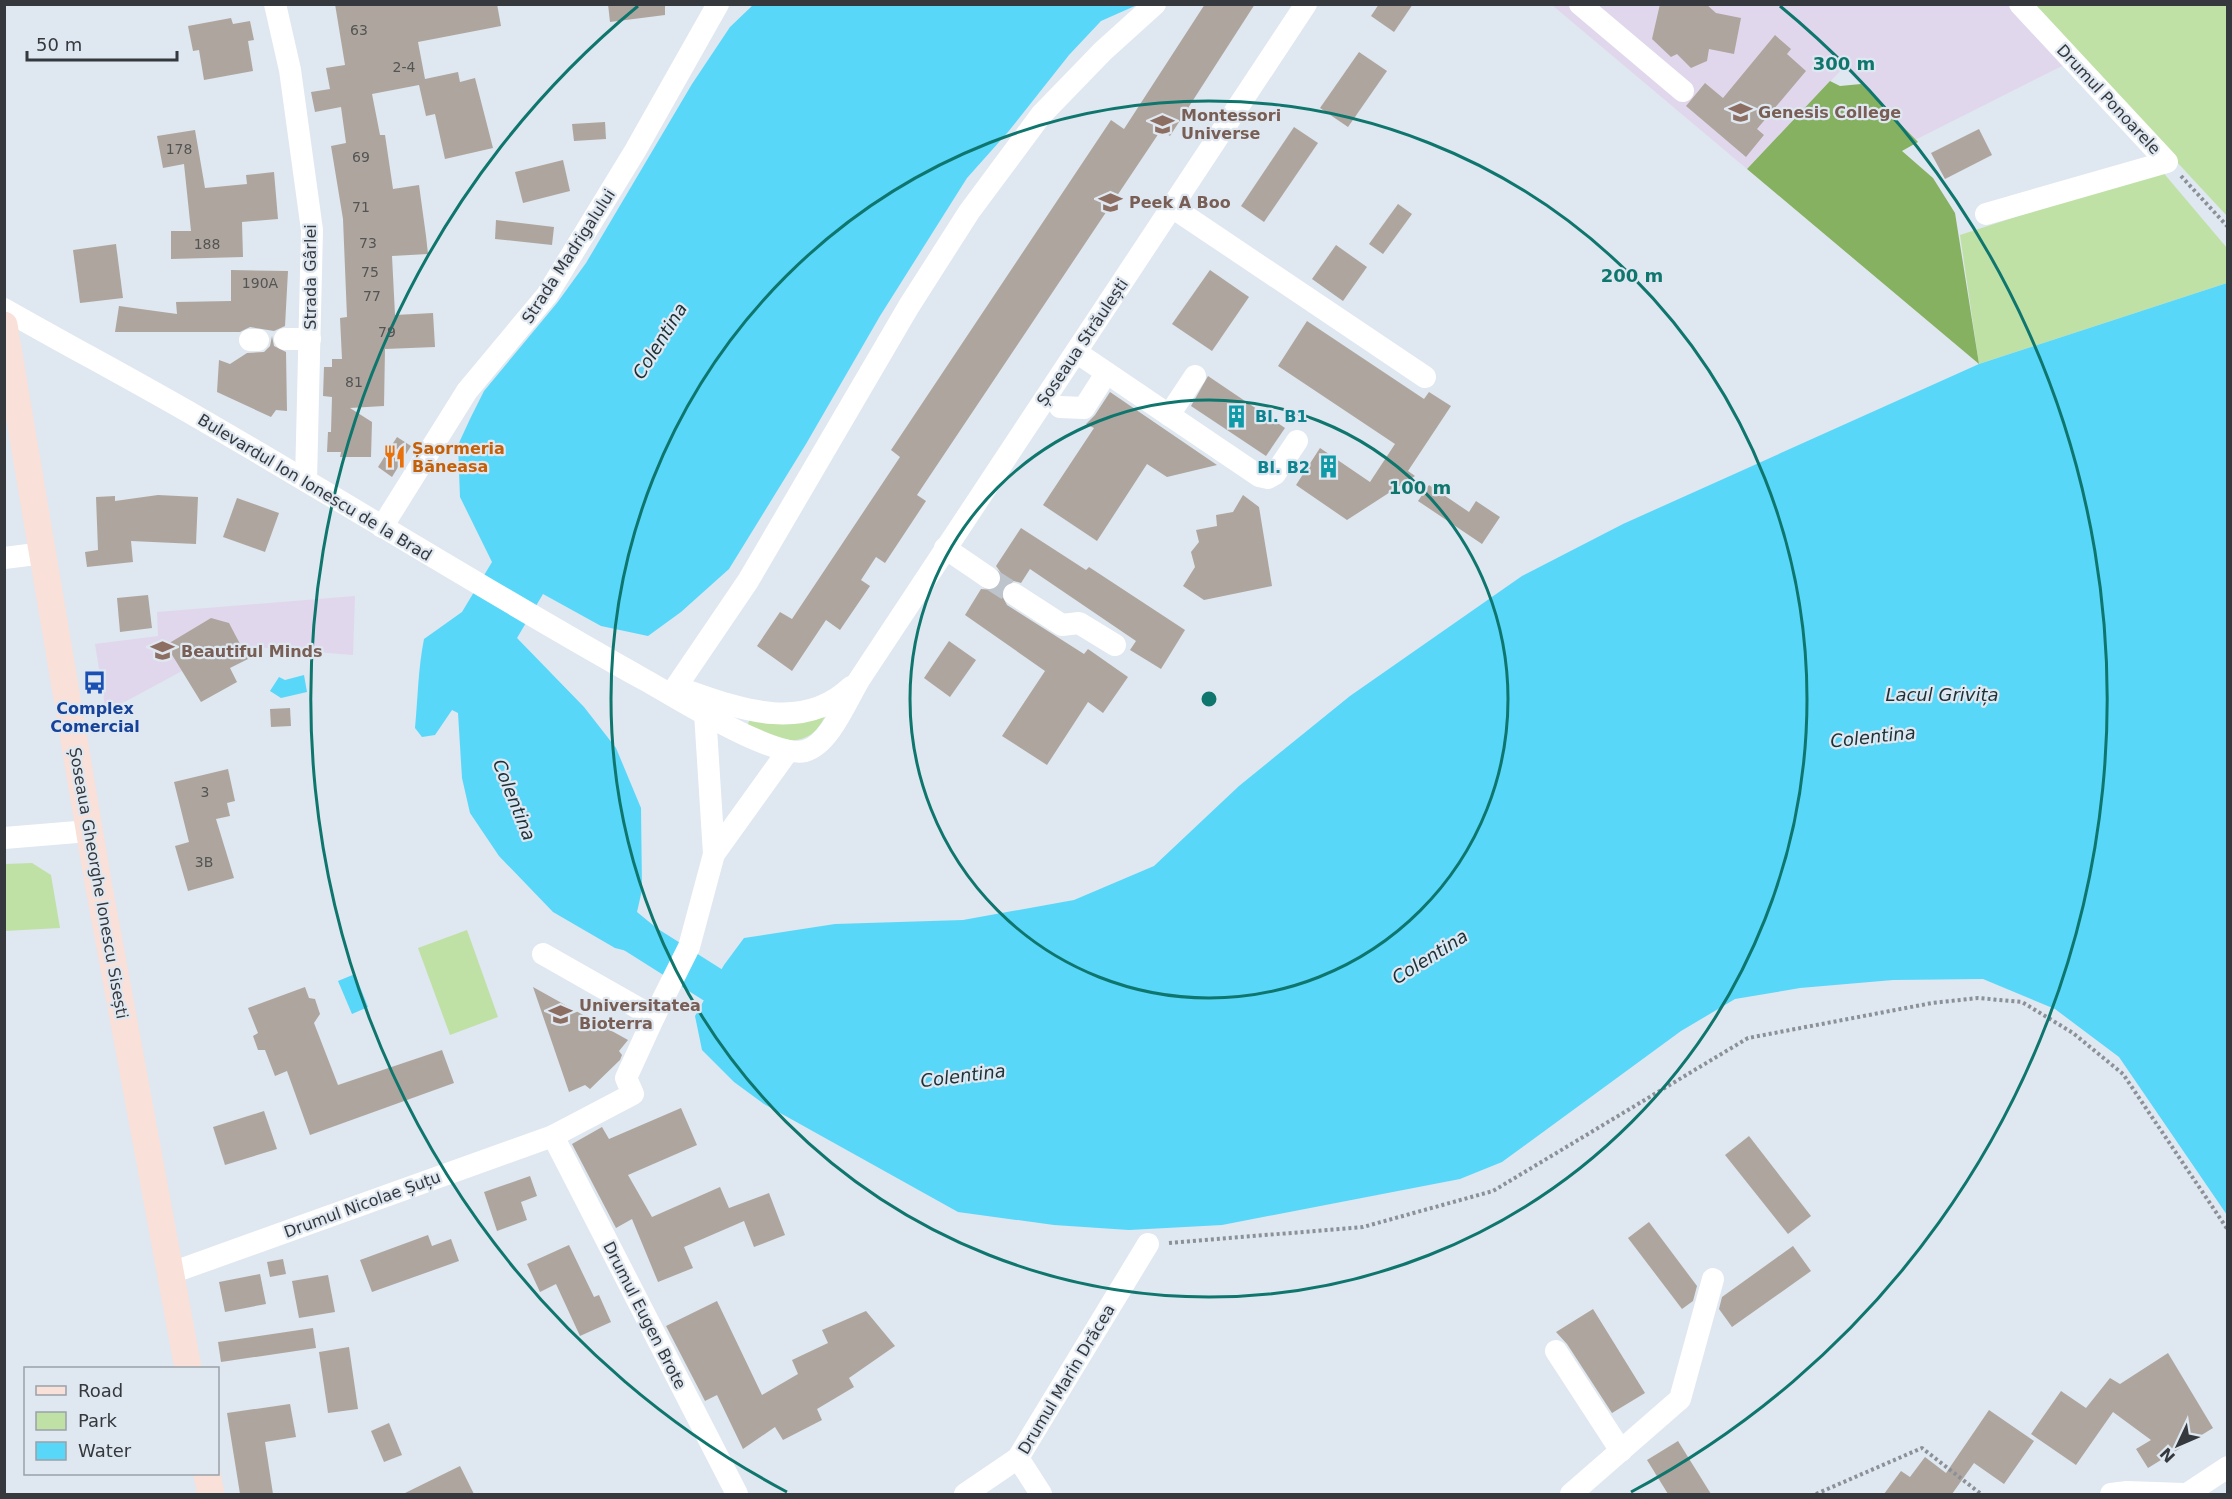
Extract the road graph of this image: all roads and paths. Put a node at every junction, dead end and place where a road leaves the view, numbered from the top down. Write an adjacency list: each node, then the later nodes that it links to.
1 (274, 4): 15 (street, Strada Gârlei)
2 (718, 4): 24 (street, Strada Madrigalului)
3 (1155, 4): 33 (street)
4 (1306, 4): 9 (street, Șoseaua Străulești)
5 (1580, 4): 7 (street)
6 (2016, 9): 8 (street, Drumul Ponoarele)
7 (1683, 91)
8 (2167, 162): 10 (street, Drumul Ponoarele); 11 (path)
9 (1172, 207): 16 (street, Șoseaua Străulești); 18 (street)
10 (1986, 214)
11 (2228, 227)
12 (4, 309): 23 (street, Bulevardul Ion Ionescu de la Brad)
13 (4, 325): 26 (main road, Șoseaua Gheorghe Ionescu Sisești)
14 (285, 339): 15 (street)
15 (310, 339): 23 (street, Strada Gârlei)
16 (1076, 352): 21 (street); 25 (street, Șoseaua Străulești)
17 (1195, 376): 21 (street)
18 (1425, 378)
19 (1100, 383): 20 (street)
20 (1060, 407)
21 (1169, 415): 22 (street)
22 (1297, 441)
23 (306, 481): 24 (street, Bulevardul Ion Ionescu de la Brad)
24 (382, 527): 31 (street, Bulevardul Ion Ionescu de la Brad)
25 (945, 548): 28 (street); 32 (street, Șoseaua Străulești)
26 (44, 553): 27 (street); 36 (main road, Șoseaua Gheorghe Ionescu Sisești)
27 (4, 558)
28 (989, 578)
29 (1014, 594): 30 (street)
30 (1115, 645)
31 (624, 668): 33 (street, Bulevardul Ion Ionescu de la Brad); 34 (street, Bulevardul Ion Ionescu de la Brad)
32 (859, 680): 33 (street, Bulevardul Ion Ionescu de la Brad); 35 (street)
33 (676, 687)
34 (705, 713): 35 (street, Bulevardul Ion Ionescu de la Brad); 38 (street)
35 (788, 751): 38 (street)
36 (89, 831): 37 (street); 44 (main road, Șoseaua Gheorghe Ionescu Sisești)
37 (4, 838)
38 (714, 854): 40 (street)
39 (543, 954): 40 (street)
40 (654, 1017): 41 (street, Drumul Nicolae Șuțu)
41 (553, 1136): 44 (street, Drumul Nicolae Șuțu); 53 (street, Drumul Eugen Brote)
42 (2228, 1230): 43 (path)
43 (1148, 1244): 49 (street, Drumul Marin Drăcea)
44 (171, 1272): 47 (main road, Șoseaua Gheorghe Ionescu Sisești)
45 (1713, 1279): 48 (street)
46 (1556, 1351): 48 (street)
47 (188, 1367)
48 (1621, 1451): 56 (street)
49 (1018, 1458): 54 (street, Drumul Marin Drăcea); 55 (street)
50 (2228, 1467): 60 (street)
51 (207, 1475): 52 (main road)
52 (211, 1494)
53 (737, 1494)
54 (965, 1494)
55 (1041, 1494)
56 (1571, 1494)
57 (1816, 1494): 58 (path)
58 (1981, 1494)
59 (2111, 1494): 60 (street)
60 (2186, 1494)

